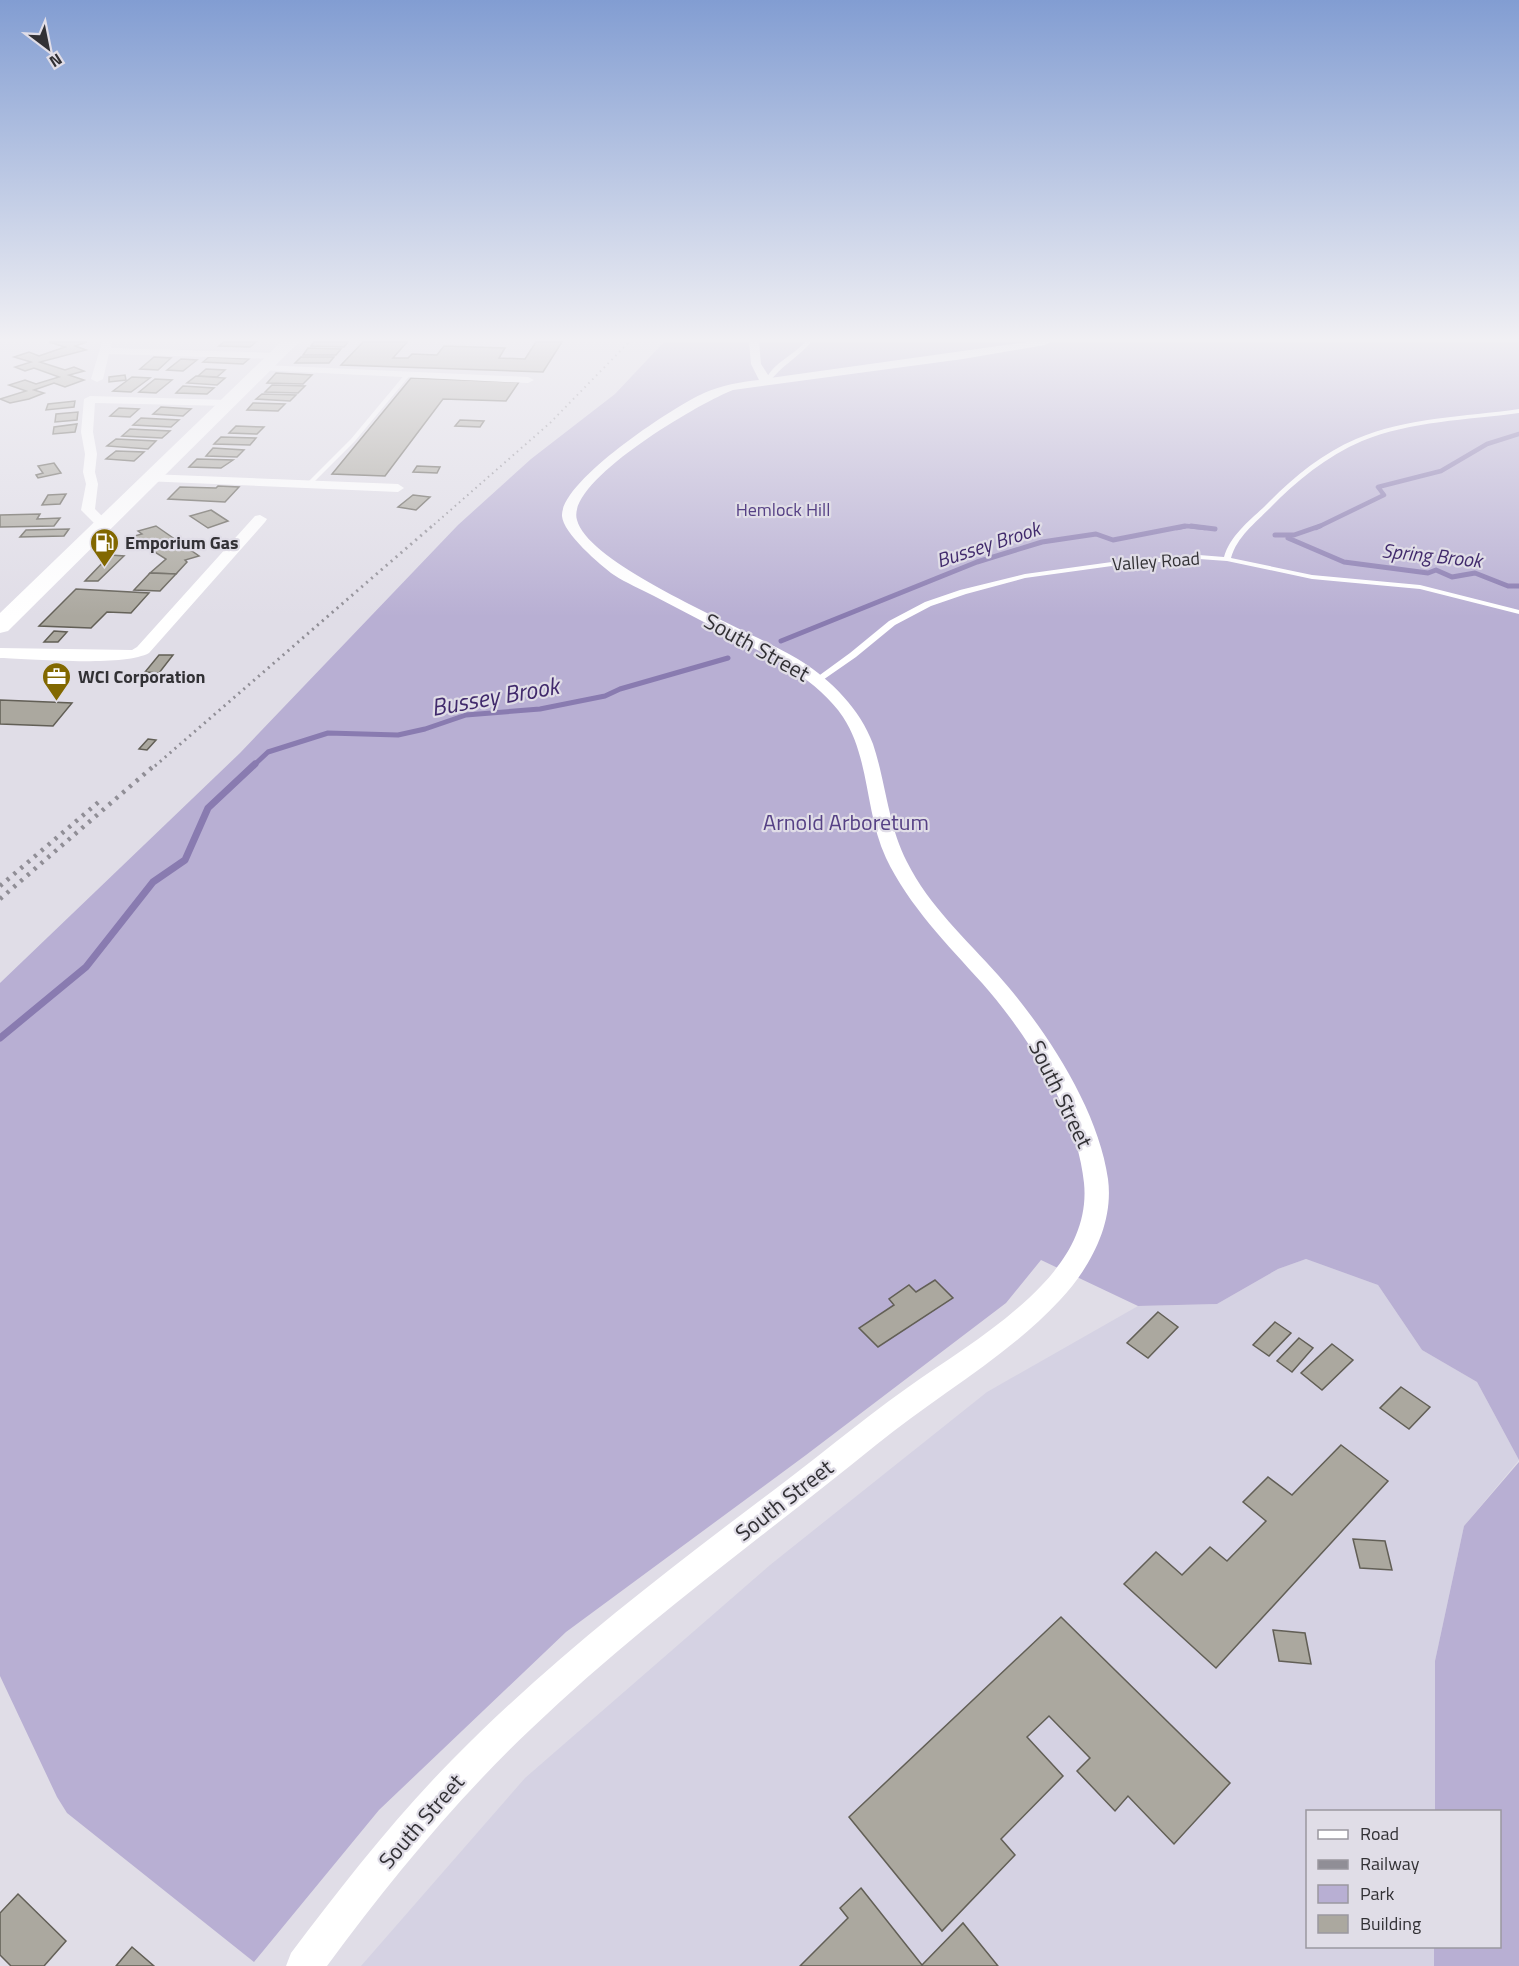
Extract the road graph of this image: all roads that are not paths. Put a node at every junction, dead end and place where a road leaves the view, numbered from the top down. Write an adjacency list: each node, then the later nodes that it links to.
1 (88, 434): 12 (street)
2 (196, 434): 6 (main road)
3 (358, 434): 8 (lane)
4 (645, 434): 17 (street, South Street)
5 (1383, 434): 13 (lane)
6 (149, 478): 7 (street); 12 (main road)
7 (294, 484): 8 (street); 10 (street)
8 (309, 485): 9 (street)
9 (398, 488)
10 (278, 501)
11 (260, 519): 16 (street)
12 (103, 524): 15 (main road)
13 (1227, 559): 14 (lane, Valley Road); 17 (lane, Valley Road)
14 (1519, 612)
15 (0, 626)
16 (0, 653)
17 (817, 680): 18 (street, South Street)
18 (304, 1966)

